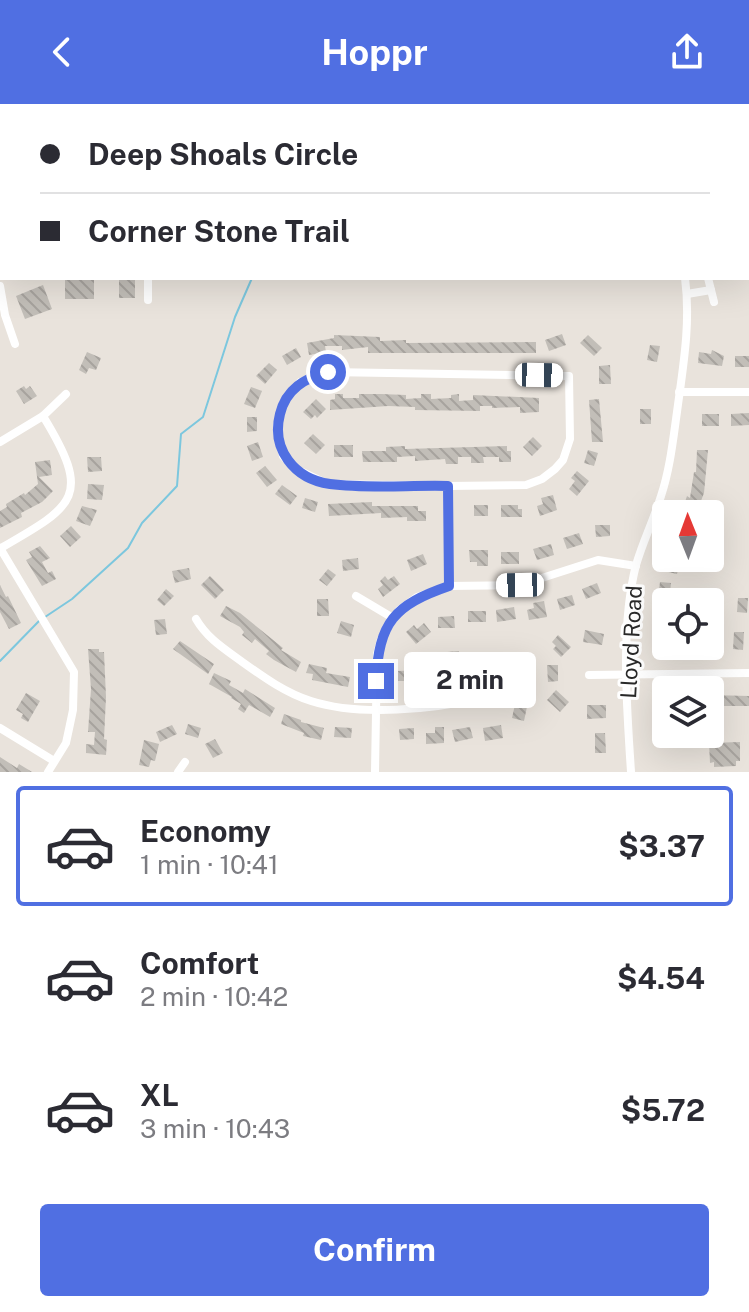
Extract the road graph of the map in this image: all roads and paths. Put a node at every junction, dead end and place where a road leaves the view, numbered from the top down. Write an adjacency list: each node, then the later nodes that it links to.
1 (148, 280): 7 (street)
2 (685, 280): 6 (street, Lloyd Road)
3 (708, 280): 5 (street)
4 (0, 286): 9 (street)
5 (711, 290): 6 (street); 8 (street)
6 (687, 294): 10 (street, Lloyd Road)
7 (148, 300)
8 (714, 302)
9 (15, 344)
10 (679, 392): 11 (street); 17 (street, Lloyd Road)
11 (749, 392)
12 (66, 394): 13 (street)
13 (43, 416): 14 (street); 16 (street)
14 (0, 442)
15 (448, 486): 15 (street); 18 (street)
16 (0, 548): 28 (street)
17 (636, 566): 18 (street); 22 (street, Lloyd Road)
18 (449, 586): 20 (street)
19 (356, 596): 20 (street)
20 (393, 618): 26 (street)
21 (196, 619): 26 (street)
22 (625, 673): 23 (street); 24 (street); 33 (street, Lloyd Road)
23 (749, 673)
24 (589, 675)
25 (483, 698): 26 (street)
26 (374, 708): 32 (street)
27 (0, 728): 28 (street)
28 (54, 761): 30 (street)
29 (185, 762): 31 (street)
30 (48, 772)
31 (178, 772)
32 (375, 772)
33 (631, 772)

